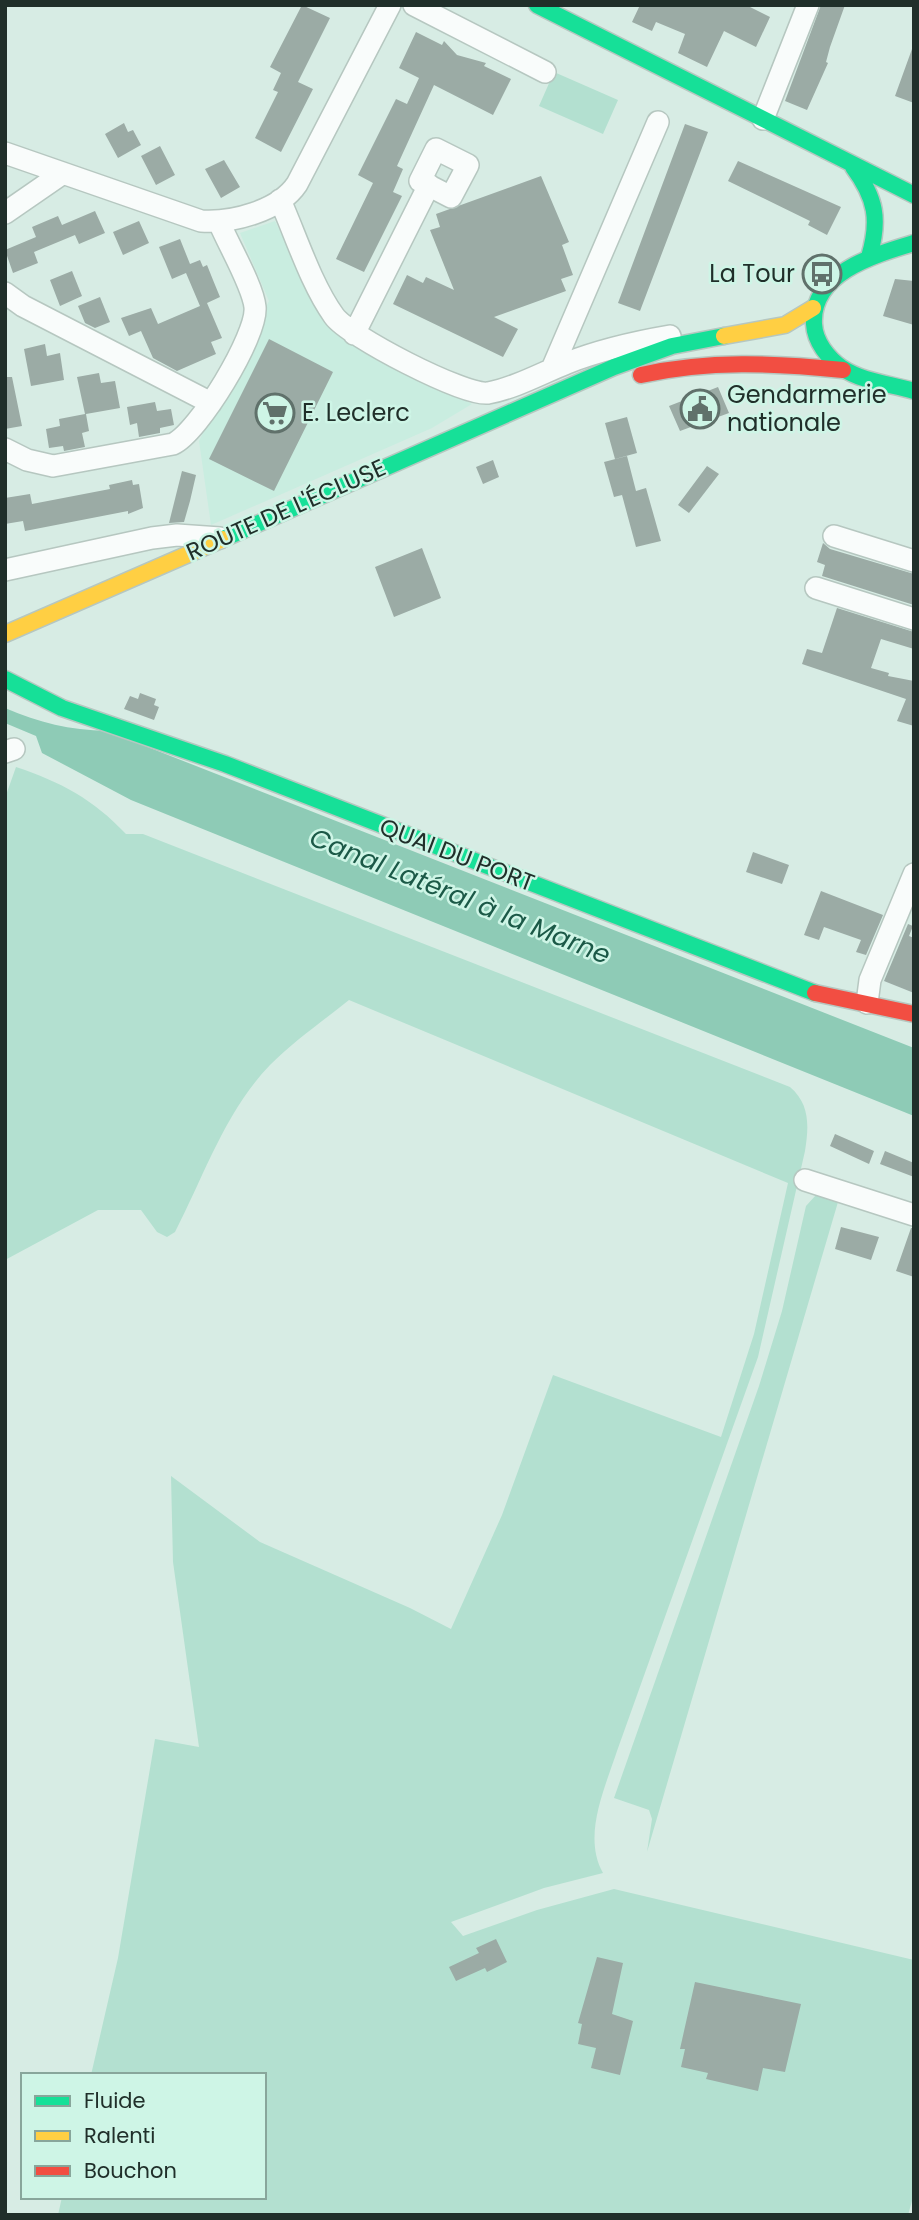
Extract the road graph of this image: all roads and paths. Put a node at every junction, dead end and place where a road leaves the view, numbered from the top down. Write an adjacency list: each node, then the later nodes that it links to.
1 (390, 5): 13 (street)
2 (414, 5): 5 (street)
3 (537, 5): 6 (main road)
4 (808, 5): 6 (street)
5 (545, 72)
6 (763, 119): 9 (main road)
7 (658, 122): 23 (street)
8 (5, 153): 10 (street)
9 (852, 167): 12 (main road); 17 (main road)
10 (62, 173): 14 (street); 15 (street)
11 (429, 185): 20 (street)
12 (914, 195)
13 (280, 200): 15 (street); 20 (street)
14 (5, 213)
15 (219, 222): 27 (street)
16 (914, 243): 17 (main road)
17 (869, 257): 19 (main road)
18 (5, 293): 27 (street)
19 (813, 308): 22 (main road, ROUTE DE L'ÉCLUSE); 24 (main road)
20 (354, 334): 23 (street)
21 (714, 337): 22 (main road, ROUTE DE L'ÉCLUSE); 23 (street); 25 (main road, ROUTE DE L'ÉCLUSE)
22 (772, 346): 24 (main road, ROUTE DE L'ÉCLUSE); 25 (main road, ROUTE DE L'ÉCLUSE)
23 (552, 369)
24 (843, 370): 26 (main road, ROUTE DE L'ÉCLUSE)
25 (568, 387): 30 (main road, ROUTE DE L'ÉCLUSE)
26 (914, 391)
27 (211, 403): 28 (street)
28 (5, 449)
29 (834, 536): 31 (street)
30 (222, 539): 32 (street); 35 (main road, ROUTE DE L'ÉCLUSE)
31 (914, 561)
32 (5, 570)
33 (816, 589): 34 (street)
34 (914, 619)
35 (5, 634)
36 (5, 679): 38 (main road, QUAI DU PORT)
37 (914, 874): 38 (street)
38 (867, 1003): 39 (main road, QUAI DU PORT)
39 (914, 1014)
40 (805, 1180): 41 (street)
41 (914, 1214)

